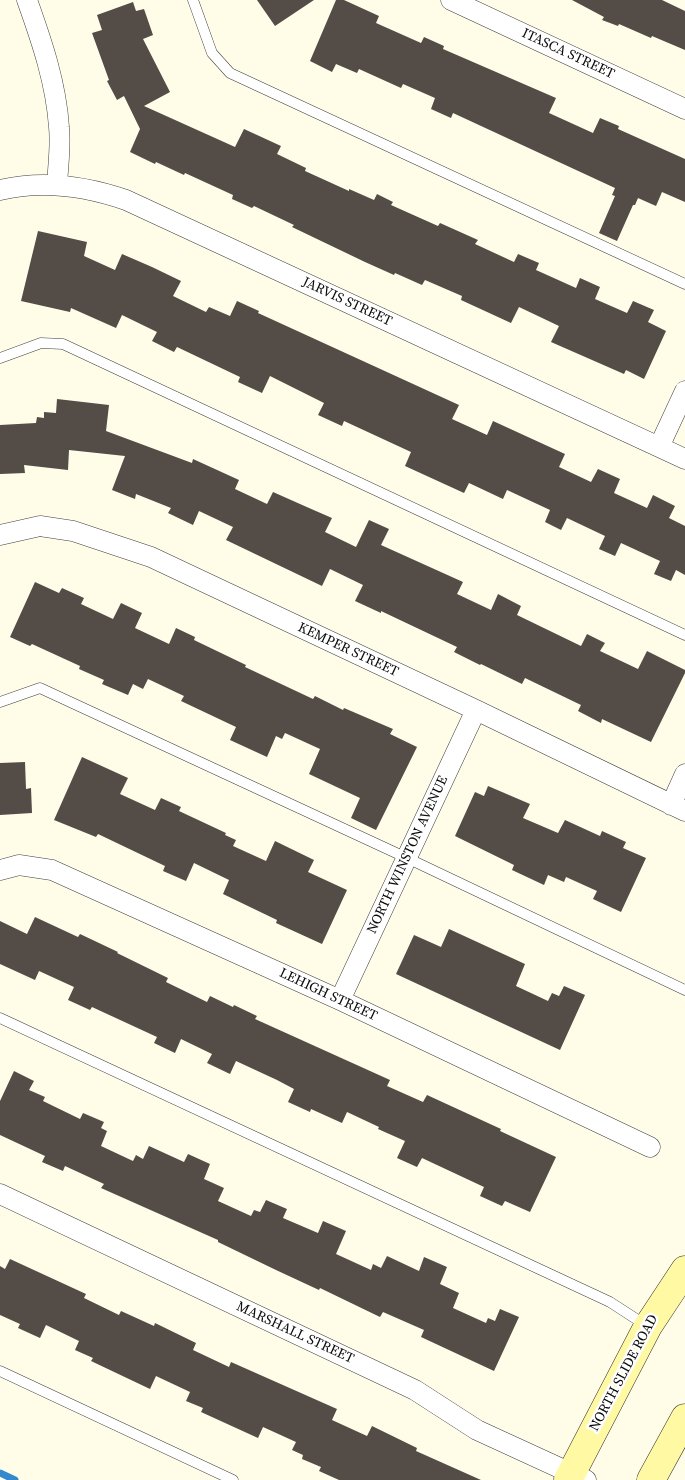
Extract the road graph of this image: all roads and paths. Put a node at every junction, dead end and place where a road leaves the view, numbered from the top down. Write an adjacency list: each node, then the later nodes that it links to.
1 (27, 0): 5 (street)
2 (193, 0): 7 (lane)
3 (451, 0): 4 (street, ITASCA STREET)
4 (685, 109)
5 (57, 185): 6 (street, JARVIS STREET); 10 (street, JARVIS STREET)
6 (0, 190)
7 (685, 284)
8 (0, 358): 13 (lane)
9 (685, 391): 10 (street)
10 (659, 446): 11 (street, JARVIS STREET)
11 (685, 459)
12 (0, 535): 15 (street, KEMPER STREET)
13 (685, 635)
14 (0, 702): 18 (lane)
15 (476, 710): 17 (street, KEMPER STREET); 18 (street, NORTH WINSTON AVENUE)
16 (685, 774): 17 (street)
17 (678, 808)
18 (407, 858): 20 (lane); 21 (street, NORTH WINSTON AVENUE)
19 (0, 870): 21 (street, LEHIGH STREET)
20 (685, 990)
21 (340, 1000): 23 (street, LEHIGH STREET)
22 (0, 1018): 26 (lane)
23 (650, 1147)
24 (0, 1194): 29 (street, MARSHALL STREET)
25 (685, 1270): 26 (main road, NORTH SLIDE ROAD)
26 (648, 1326): 29 (main road, NORTH SLIDE ROAD)
27 (0, 1371): 30 (lane)
28 (685, 1418): 31 (main road)
29 (575, 1478)
30 (233, 1480)
31 (651, 1480)

